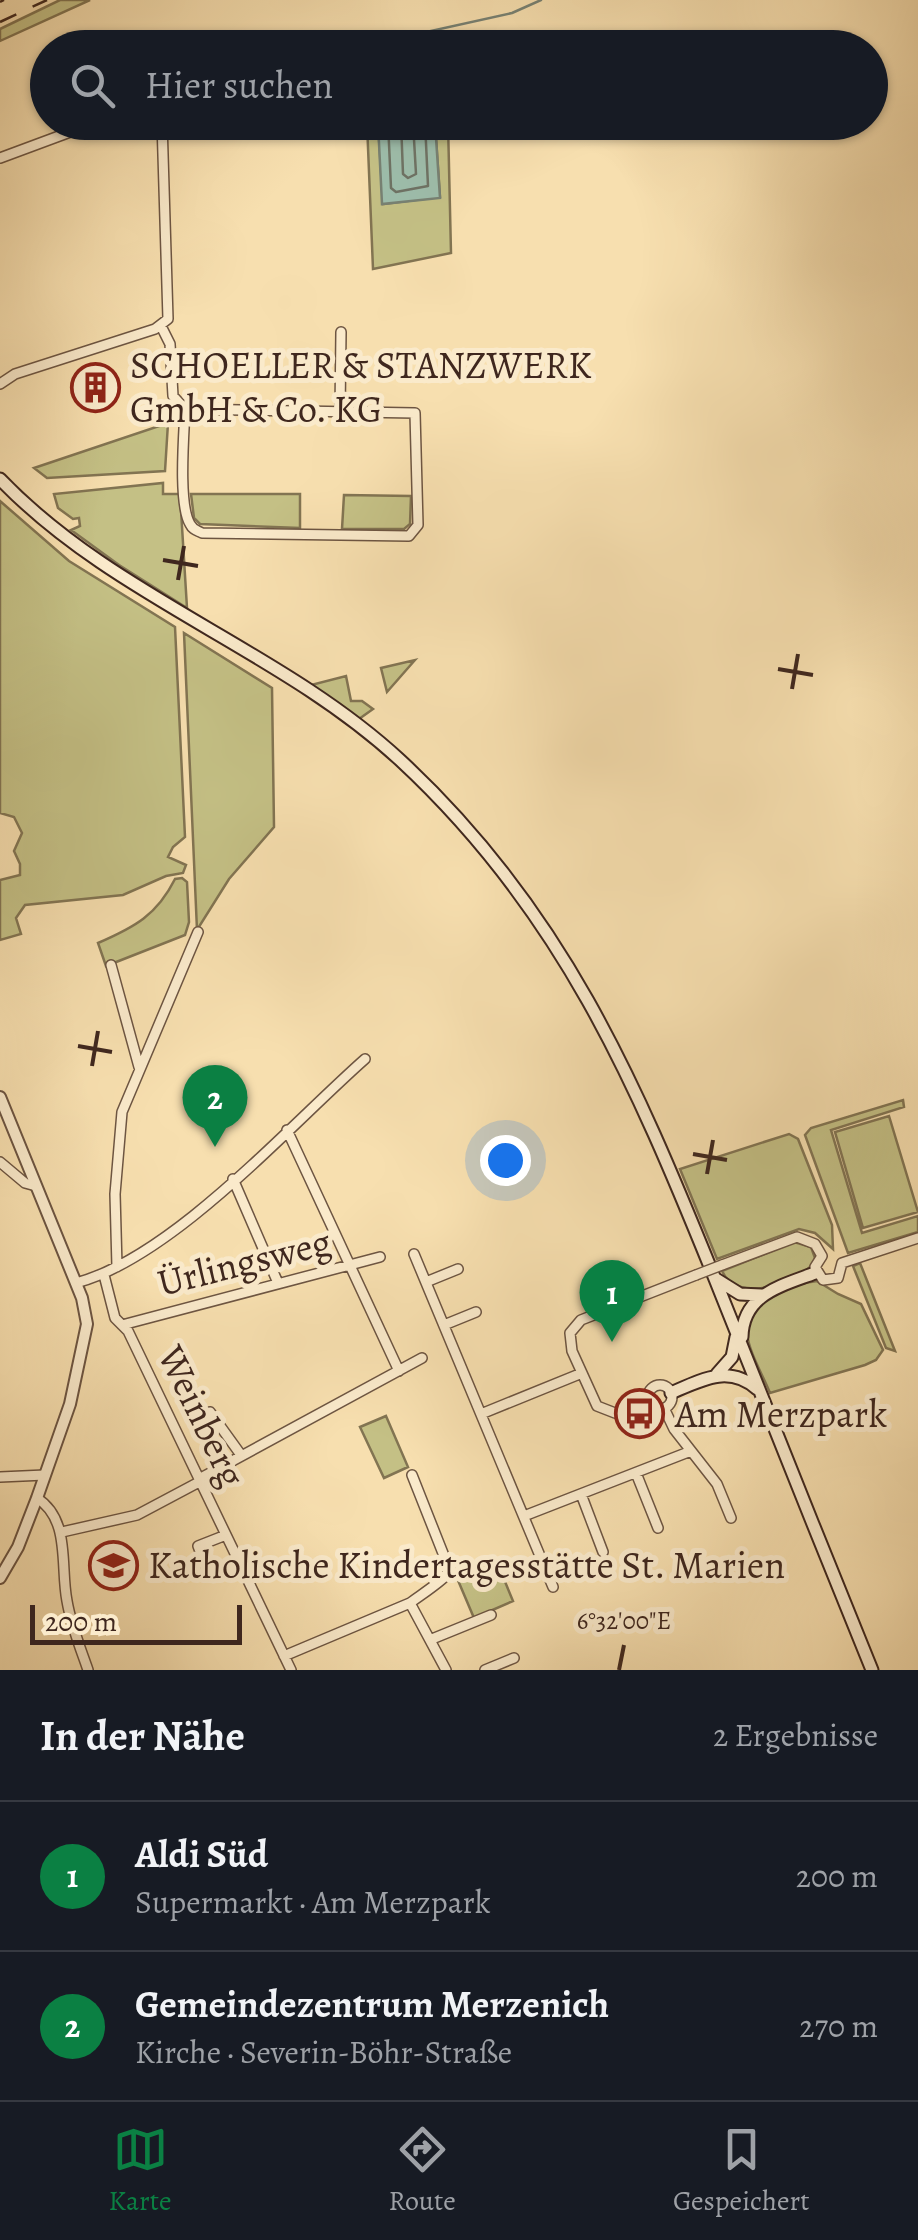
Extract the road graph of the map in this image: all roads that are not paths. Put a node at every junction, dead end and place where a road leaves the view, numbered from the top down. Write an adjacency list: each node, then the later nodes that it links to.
1 (48, 140): 3 (street)
2 (163, 140): 4 (street)
3 (0, 158)
4 (161, 326): 6 (street); 7 (street)
5 (341, 332): 8 (street)
6 (0, 384)
7 (184, 409): 8 (street); 8 (street)
8 (340, 411)
9 (0, 479): 29 (main road)
10 (198, 932): 13 (street)
11 (111, 966): 13 (street)
12 (365, 1059): 15 (street)
13 (139, 1067): 25 (street)
14 (0, 1097): 18 (street)
15 (287, 1130): 17 (street); 24 (street)
16 (0, 1162): 18 (street)
17 (233, 1180): 25 (street); 32 (street)
18 (36, 1186): 31 (street)
19 (918, 1238): 23 (street)
20 (414, 1254): 30 (street)
21 (822, 1256): 23 (street); 27 (street); 41 (street, bridge)
22 (380, 1258): 24 (street, Ürlingsweg)
23 (842, 1263): 27 (street)
24 (350, 1267): 32 (street, Ürlingsweg); 40 (street)
25 (117, 1268): 28 (street)
26 (458, 1270): 30 (street)
27 (815, 1272): 33 (main road)
28 (104, 1275): 31 (street); 35 (street, Weinberg)
29 (714, 1277): 33 (main road); 37 (main road)
30 (426, 1282): 36 (street)
31 (76, 1283): 51 (street)
32 (278, 1284): 35 (street, Ürlingsweg)
33 (761, 1295): 38 (main road)
34 (476, 1312): 36 (street)
35 (122, 1325): 55 (street, Weinberg)
36 (444, 1325): 48 (street)
37 (735, 1328): 38 (main road); 42 (main road)
38 (742, 1346): 43 (main road)
39 (422, 1358): 40 (street)
40 (399, 1371): 50 (street)
41 (582, 1373): 45 (street); 48 (street)
42 (717, 1374): 43 (main road); 44 (main road)
43 (760, 1392): 76 (main road)
44 (670, 1393): 45 (street); 46 (street)
45 (648, 1401): 46 (street)
46 (664, 1408): 49 (street)
47 (210, 1412): 50 (street)
48 (481, 1414): 58 (street)
49 (691, 1451): 52 (street); 59 (street)
50 (241, 1455): 55 (street)
51 (45, 1474): 54 (street); 57 (street)
52 (636, 1474): 56 (street); 60 (street)
53 (412, 1475): 67 (street)
54 (0, 1477)
55 (200, 1480): 61 (street); 62 (street, Weinberg)
56 (581, 1494): 58 (street); 63 (street)
57 (37, 1498): 61 (street); 65 (street)
58 (524, 1516): 66 (street)
59 (730, 1518)
60 (658, 1528)
61 (62, 1532): 72 (street)
62 (226, 1535): 64 (street, Weinberg); 70 (street, Weinberg)
63 (603, 1552)
64 (205, 1565)
65 (0, 1578)
66 (553, 1587)
67 (410, 1603): 69 (street); 70 (street)
68 (490, 1615): 69 (street)
69 (432, 1640): 74 (street)
70 (284, 1656): 73 (street, Weinberg)
71 (514, 1658): 75 (street)
72 (88, 1670)
73 (291, 1670)
74 (446, 1670)
75 (485, 1670)
76 (872, 1670)

